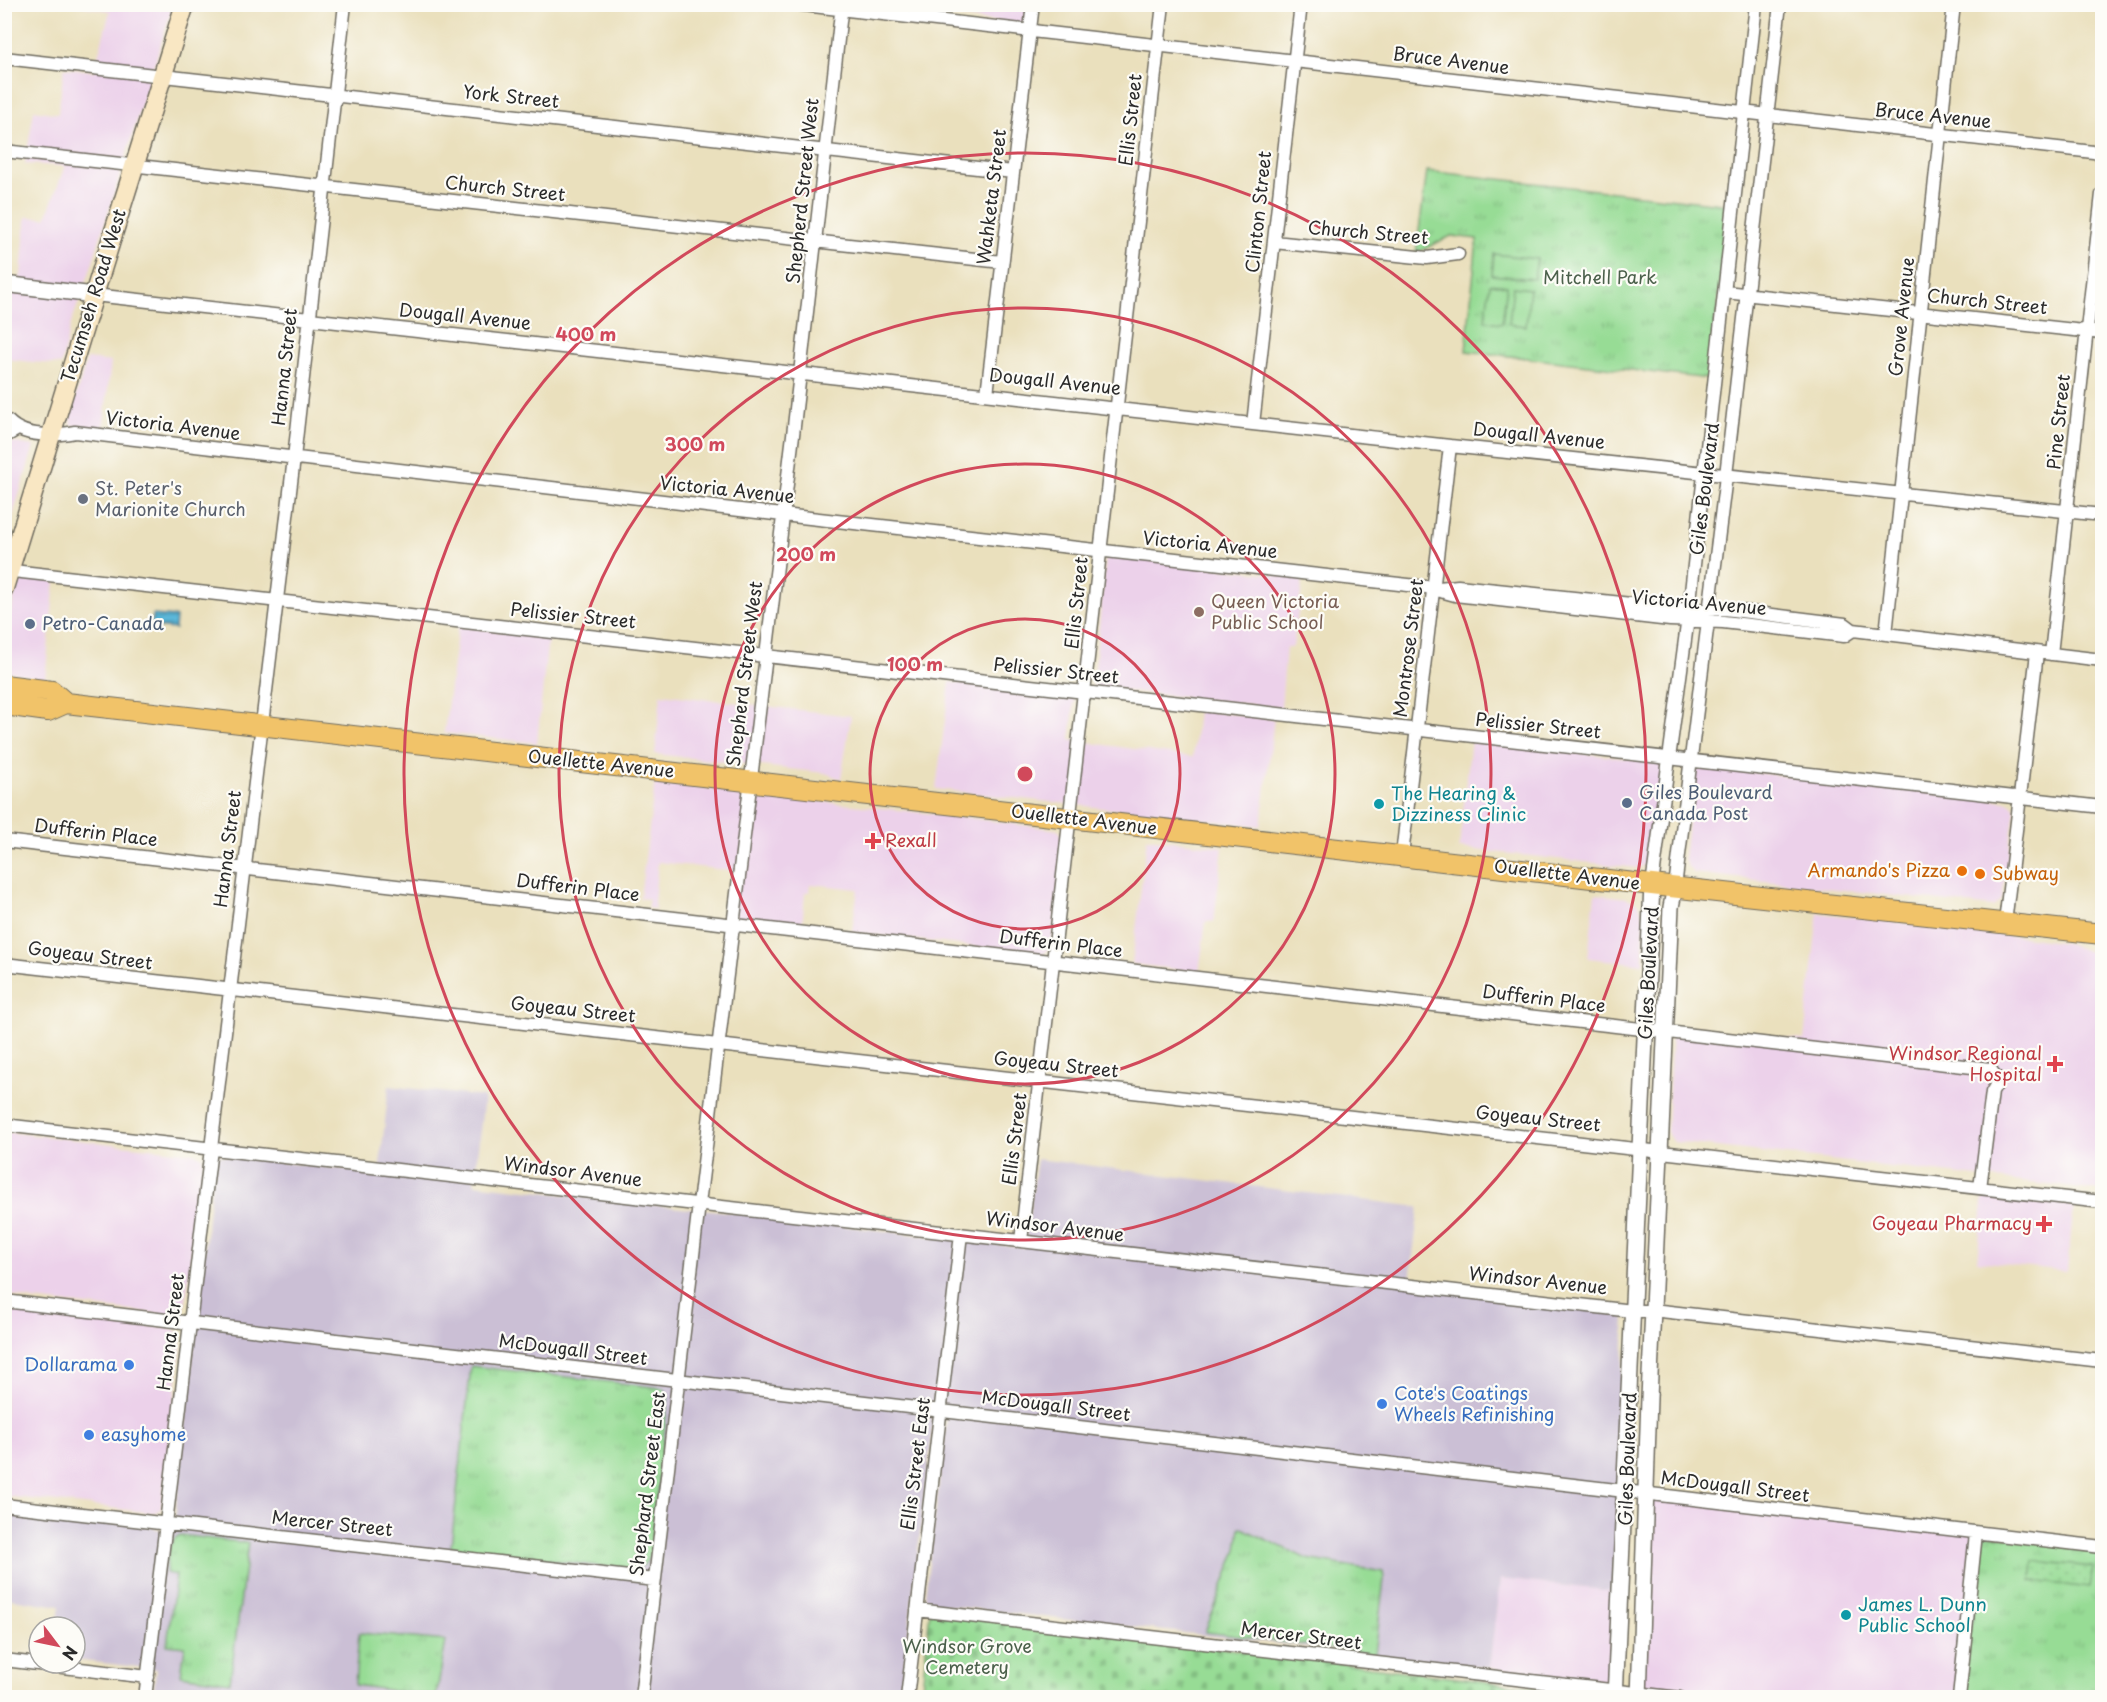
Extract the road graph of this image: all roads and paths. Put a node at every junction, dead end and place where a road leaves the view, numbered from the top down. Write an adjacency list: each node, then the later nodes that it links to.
1 (185, 4): 15 (main road, Tecumseh Road West)
2 (345, 4): 16 (street, Hanna Street)
3 (795, 4): 10 (street, Bruce Avenue)
4 (1033, 4): 11 (street, Wahketa Street)
5 (1163, 4): 12 (street, Ellis Street)
6 (1301, 4): 14 (street, Clinton Street)
7 (1756, 4): 17 (street, Giles Boulevard)
8 (1780, 4): 18 (street, Giles Boulevard)
9 (1954, 4): 19 (street, Grove Avenue)
10 (842, 7): 11 (street, Bruce Avenue); 21 (street, Shepherd Street West)
11 (1030, 31): 12 (street, Bruce Avenue); 24 (street, Wahketa Street)
12 (1157, 46): 14 (street, Bruce Avenue); 41 (street, Ellis Street)
13 (4, 58): 15 (street, York Street)
14 (1294, 62): 17 (street, Bruce Avenue); 28 (street, Clinton Street)
15 (163, 76): 16 (street, York Street); 23 (main road, Tecumseh Road West)
16 (334, 95): 21 (street, York Street); 25 (street, Hanna Street)
17 (1744, 113): 18 (street, Bruce Avenue); 32 (street, Giles Boulevard)
18 (1767, 116): 19 (street, Bruce Avenue); 33 (street, Giles Boulevard)
19 (1940, 135): 22 (street, Bruce Avenue); 35 (street, Grove Avenue)
20 (4, 151): 23 (street, Church Street)
21 (825, 151): 24 (street, York Street); 27 (street, Shepherd Street West)
22 (2103, 153)
23 (134, 166): 25 (street, Church Street); 34 (main road, Tecumseh Road West)
24 (1013, 172): 30 (street, Wahketa Street)
25 (323, 187): 27 (street, Church Street); 36 (street, Hanna Street)
26 (2103, 194): 37 (street, Pine Street)
27 (815, 241): 30 (street, Church Street); 39 (street, Shepherd Street West)
28 (1274, 242): 29 (street, Church Street); 43 (street, Clinton Street)
29 (1458, 254)
30 (1002, 262): 40 (street, Wahketa Street)
31 (4, 284): 34 (street, Dougall Avenue)
32 (1725, 292): 33 (street, Church Street); 49 (street, Giles Boulevard)
33 (1747, 294): 35 (street, Church Street); 50 (street, Giles Boulevard)
34 (94, 295): 36 (street, Dougall Avenue); 45 (main road, Tecumseh Road West)
35 (1921, 313): 37 (street, Church Street); 51 (street, Grove Avenue)
36 (308, 319): 39 (street, Dougall Avenue); 48 (street, Hanna Street)
37 (2087, 332): 38 (street, Church Street); 52 (street, Pine Street)
38 (2103, 333)
39 (800, 374): 40 (street, Dougall Avenue); 53 (street, Shepherd Street West)
40 (987, 394): 41 (street, Dougall Avenue)
41 (1116, 409): 43 (street, Dougall Avenue); 55 (street, Ellis Street)
42 (4, 420): 44 (street)
43 (1253, 424): 47 (street, Dougall Avenue)
44 (16, 430): 45 (street, Victoria Avenue); 46 (street)
45 (51, 436): 48 (street, Victoria Avenue); 56 (main road, Tecumseh Road West)
46 (4, 437)
47 (1450, 446): 49 (street, Dougall Avenue); 58 (street, Montrose Street)
48 (294, 458): 53 (street, Victoria Avenue); 59 (street, Hanna Street)
49 (1705, 474): 50 (street, Dougall Avenue); 60 (street, Giles Boulevard)
50 (1726, 474): 51 (street, Dougall Avenue); 61 (street, Giles Boulevard)
51 (1901, 493): 52 (street, Dougall Avenue); 62 (street, Grove Avenue)
52 (2067, 512): 54 (street, Dougall Avenue); 64 (street, Pine Street)
53 (783, 515): 55 (street, Victoria Avenue); 65 (street, Shepherd Street West)
54 (2103, 515)
55 (1101, 550): 58 (street, Victoria Avenue); 68 (street, Ellis Street)
56 (7, 570): 57 (main road, Tecumseh Road West); 59 (street, Pelissier Street)
57 (4, 588)
58 (1435, 589): 60 (street, Victoria Avenue); 72 (street, Montrose Street)
59 (276, 600): 65 (street, Pelissier Street); 71 (street, Hanna Street)
60 (1689, 616): 61 (street, Victoria Avenue); 73 (street, Giles Boulevard)
61 (1709, 616): 62 (street, Victoria Avenue); 74 (street, Giles Boulevard)
62 (1886, 634): 63 (street, Victoria Avenue)
63 (2037, 653): 64 (street, Victoria Avenue); 76 (street)
64 (2051, 654): 66 (street, Victoria Avenue)
65 (766, 656): 68 (street, Pelissier Street); 75 (street, Shepherd Street West)
66 (2103, 660)
67 (4, 685): 69 (main road, Ouellette Avenue)
68 (1085, 692): 72 (street, Pelissier Street); 78 (street, Ellis Street)
69 (66, 703): 70 (main road, Ouellette Avenue); 71 (main road, Ouellette Avenue)
70 (4, 705)
71 (261, 725): 75 (main road, Ouellette Avenue); 81 (street, Hanna Street)
72 (1417, 730): 73 (street, Pelissier Street); 80 (street, Montrose Street)
73 (1671, 757): 74 (street, Pelissier Street); 82 (street, Giles Boulevard)
74 (1691, 760): 76 (street, Pelissier Street); 83 (street, Giles Boulevard)
75 (750, 781): 78 (main road, Ouellette Avenue); 85 (street, Shepherd Street West)
76 (2020, 797): 77 (street, Pelissier Street); 84 (street)
77 (2103, 807)
78 (1071, 818): 80 (main road, Ouellette Avenue); 87 (street, Ellis Street)
79 (4, 841): 81 (street, Dufferin Place)
80 (1402, 855): 82 (main road, Ouellette Avenue)
81 (244, 868): 85 (street, Dufferin Place); 89 (street, Hanna Street)
82 (1652, 885): 83 (main road, Ouellette Avenue); 90 (street, Giles Boulevard)
83 (1675, 887): 84 (main road, Ouellette Avenue); 91 (street, Giles Boulevard)
84 (2005, 923): 86 (main road, Ouellette Avenue)
85 (733, 924): 87 (street, Dufferin Place); 92 (street, Shepherd Street West)
86 (2103, 934)
87 (1054, 961): 90 (street, Dufferin Place); 93 (street, Ellis Street)
88 (4, 964): 89 (street, Goyeau Street)
89 (229, 990): 92 (street, Goyeau Street); 95 (street, Hanna Street)
90 (1645, 1029): 91 (street, Dufferin Place); 96 (street, Giles Boulevard)
91 (1665, 1031): 97 (street, Giles Boulevard); 98 (street, Dufferin Place)
92 (718, 1045): 93 (street, Goyeau Street); 100 (street, Shepherd Street West)
93 (1040, 1082): 96 (street, Goyeau Street); 102 (street, Ellis Street)
94 (4, 1125): 95 (street, Windsor Avenue)
95 (210, 1149): 100 (street, Windsor Avenue); 106 (street, Hanna Street)
96 (1640, 1149): 97 (street, Goyeau Street); 104 (street, Giles Boulevard)
97 (1660, 1152): 98 (street, Goyeau Street); 105 (street, Giles Boulevard)
98 (1980, 1188): 99 (street, Goyeau Street)
99 (2103, 1202)
100 (699, 1204): 101 (street, Windsor Avenue); 108 (street, Shephard Street East)
101 (961, 1234): 102 (street, Windsor Avenue); 109 (street, Ellis Street East)
102 (1021, 1241): 104 (street, Windsor Avenue)
103 (4, 1301): 106 (street, McDougall Street)
104 (1632, 1311): 105 (street, Windsor Avenue); 110 (street, Giles Boulevard)
105 (1653, 1311): 107 (street, Windsor Avenue); 111 (street, Giles Boulevard)
106 (189, 1324): 108 (street, McDougall Street); 113 (street, Hanna Street)
107 (2103, 1361)
108 (678, 1380): 109 (street, McDougall Street); 116 (street, Shephard Street East)
109 (940, 1411): 110 (street, McDougall Street); 117 (street, Ellis Street East)
110 (1624, 1491): 111 (street, McDougall Street); 120 (street, Giles Boulevard)
111 (1646, 1494): 114 (street, McDougall Street); 121 (street, Giles Boulevard)
112 (4, 1505): 113 (street, Mercer Street)
113 (166, 1524): 116 (street, Mercer Street); 119 (street, Hanna Street)
114 (1976, 1533): 115 (street, McDougall Street); 126 (street)
115 (2103, 1547)
116 (655, 1580): 123 (street, Shephard Street East)
117 (917, 1610): 120 (street, Mercer Street); 124 (street, Ellis Street East)
118 (4, 1660): 119 (street)
119 (148, 1677): 122 (street, Hanna Street)
120 (1615, 1694): 121 (street, Mercer Street)
121 (1639, 1695): 125 (street, Mercer Street)
122 (145, 1698)
123 (641, 1698)
124 (907, 1698)
125 (1680, 1698)
126 (1959, 1698)

